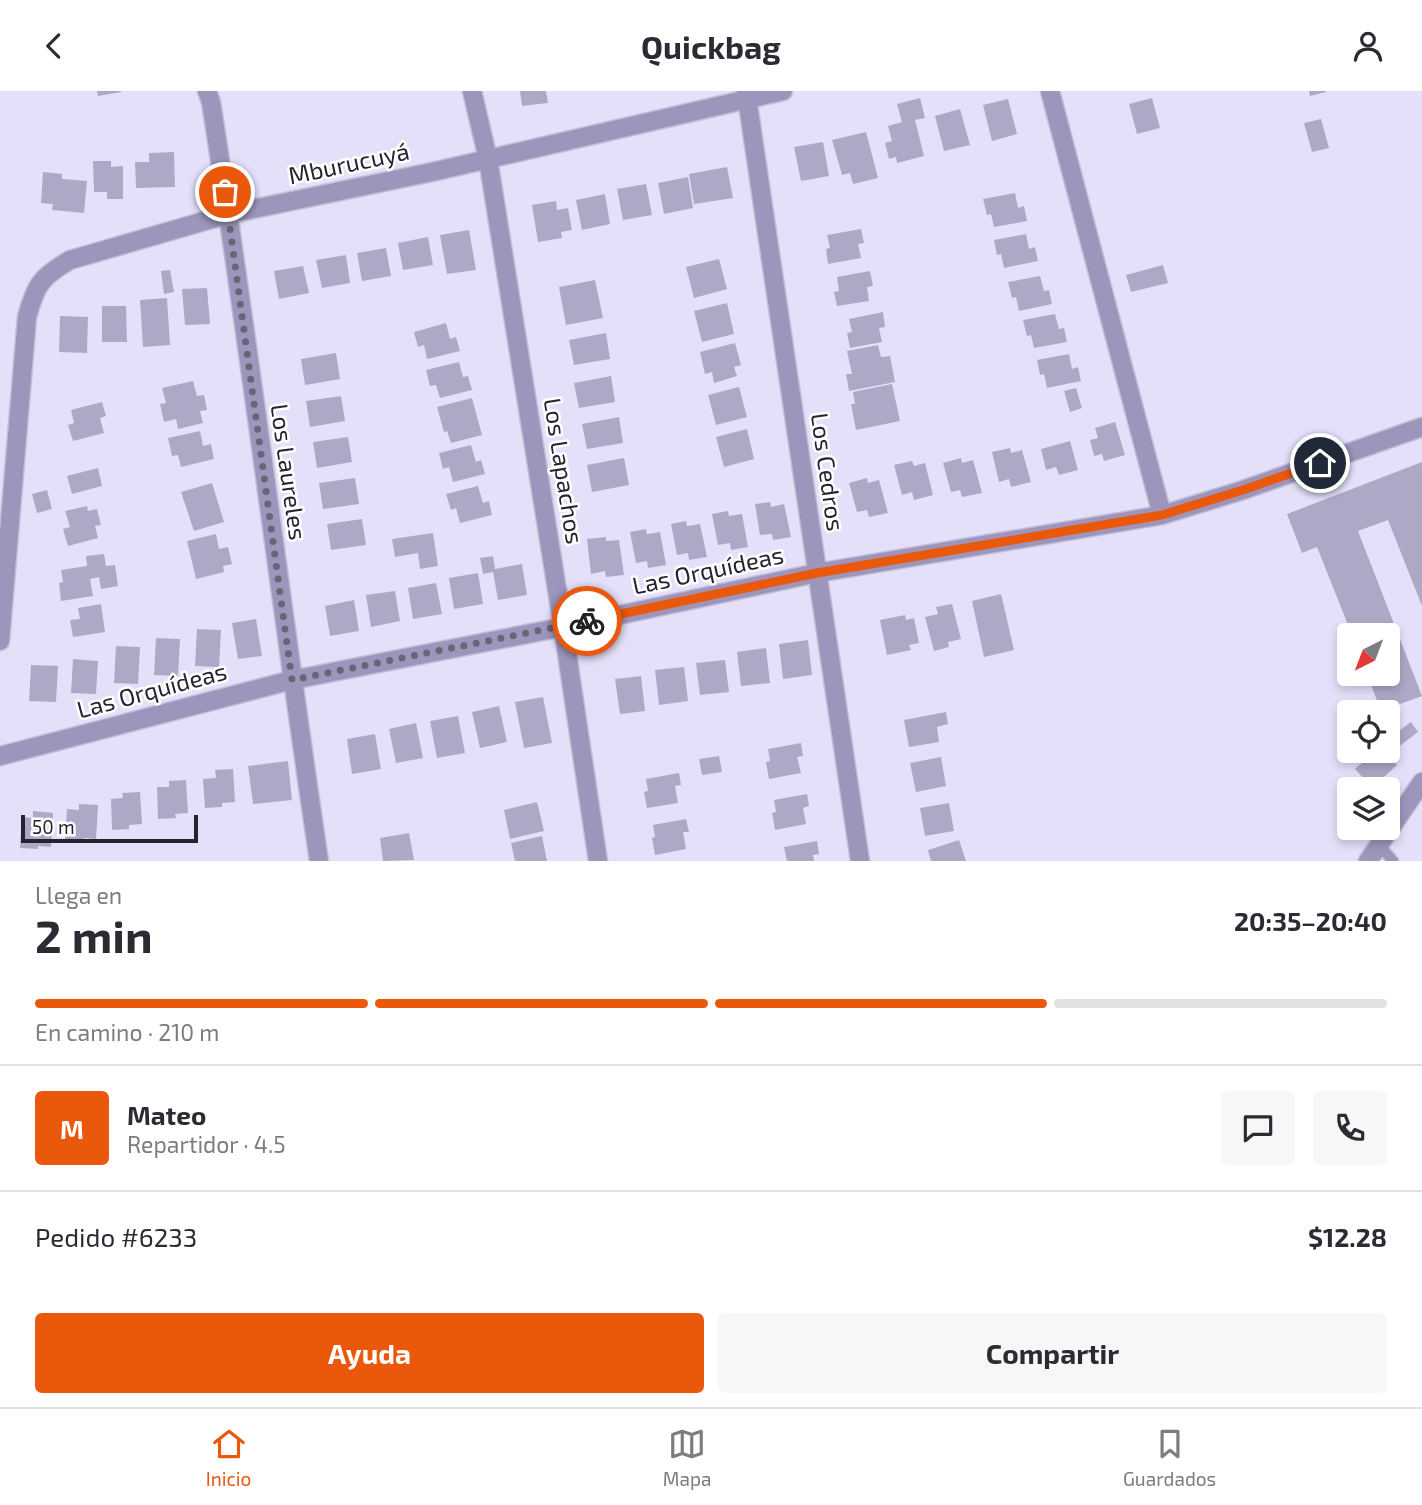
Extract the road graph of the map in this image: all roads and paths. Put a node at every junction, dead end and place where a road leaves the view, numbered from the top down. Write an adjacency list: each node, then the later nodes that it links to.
1 (207, 91): 7 (street, Los Laureles)
2 (472, 91): 6 (street, Los Lapachos)
3 (783, 91): 5 (street, Mburucuyá)
4 (1050, 91): 9 (street)
5 (747, 95): 6 (street, Mburucuyá); 10 (street, Los Cedros)
6 (488, 159): 7 (street, Mburucuyá); 11 (street, Los Lapachos)
7 (229, 214): 12 (street, Mburucuyá); 13 (street, Los Laureles)
8 (1422, 428): 9 (street, Las Orquídeas)
9 (1162, 515): 10 (street, Las Orquídeas)
10 (817, 573): 11 (street, Las Orquídeas); 19 (street, Los Cedros)
11 (563, 627): 13 (street, Las Orquídeas); 18 (street, Los Lapachos)
12 (0, 641)
13 (292, 680): 14 (street, Las Orquídeas); 17 (street, Los Laureles)
14 (0, 756)
15 (1422, 782): 16 (street)
16 (1379, 845): 20 (street); 21 (lane)
17 (319, 861)
18 (598, 861)
19 (860, 861)
20 (1368, 861)
21 (1393, 861)

